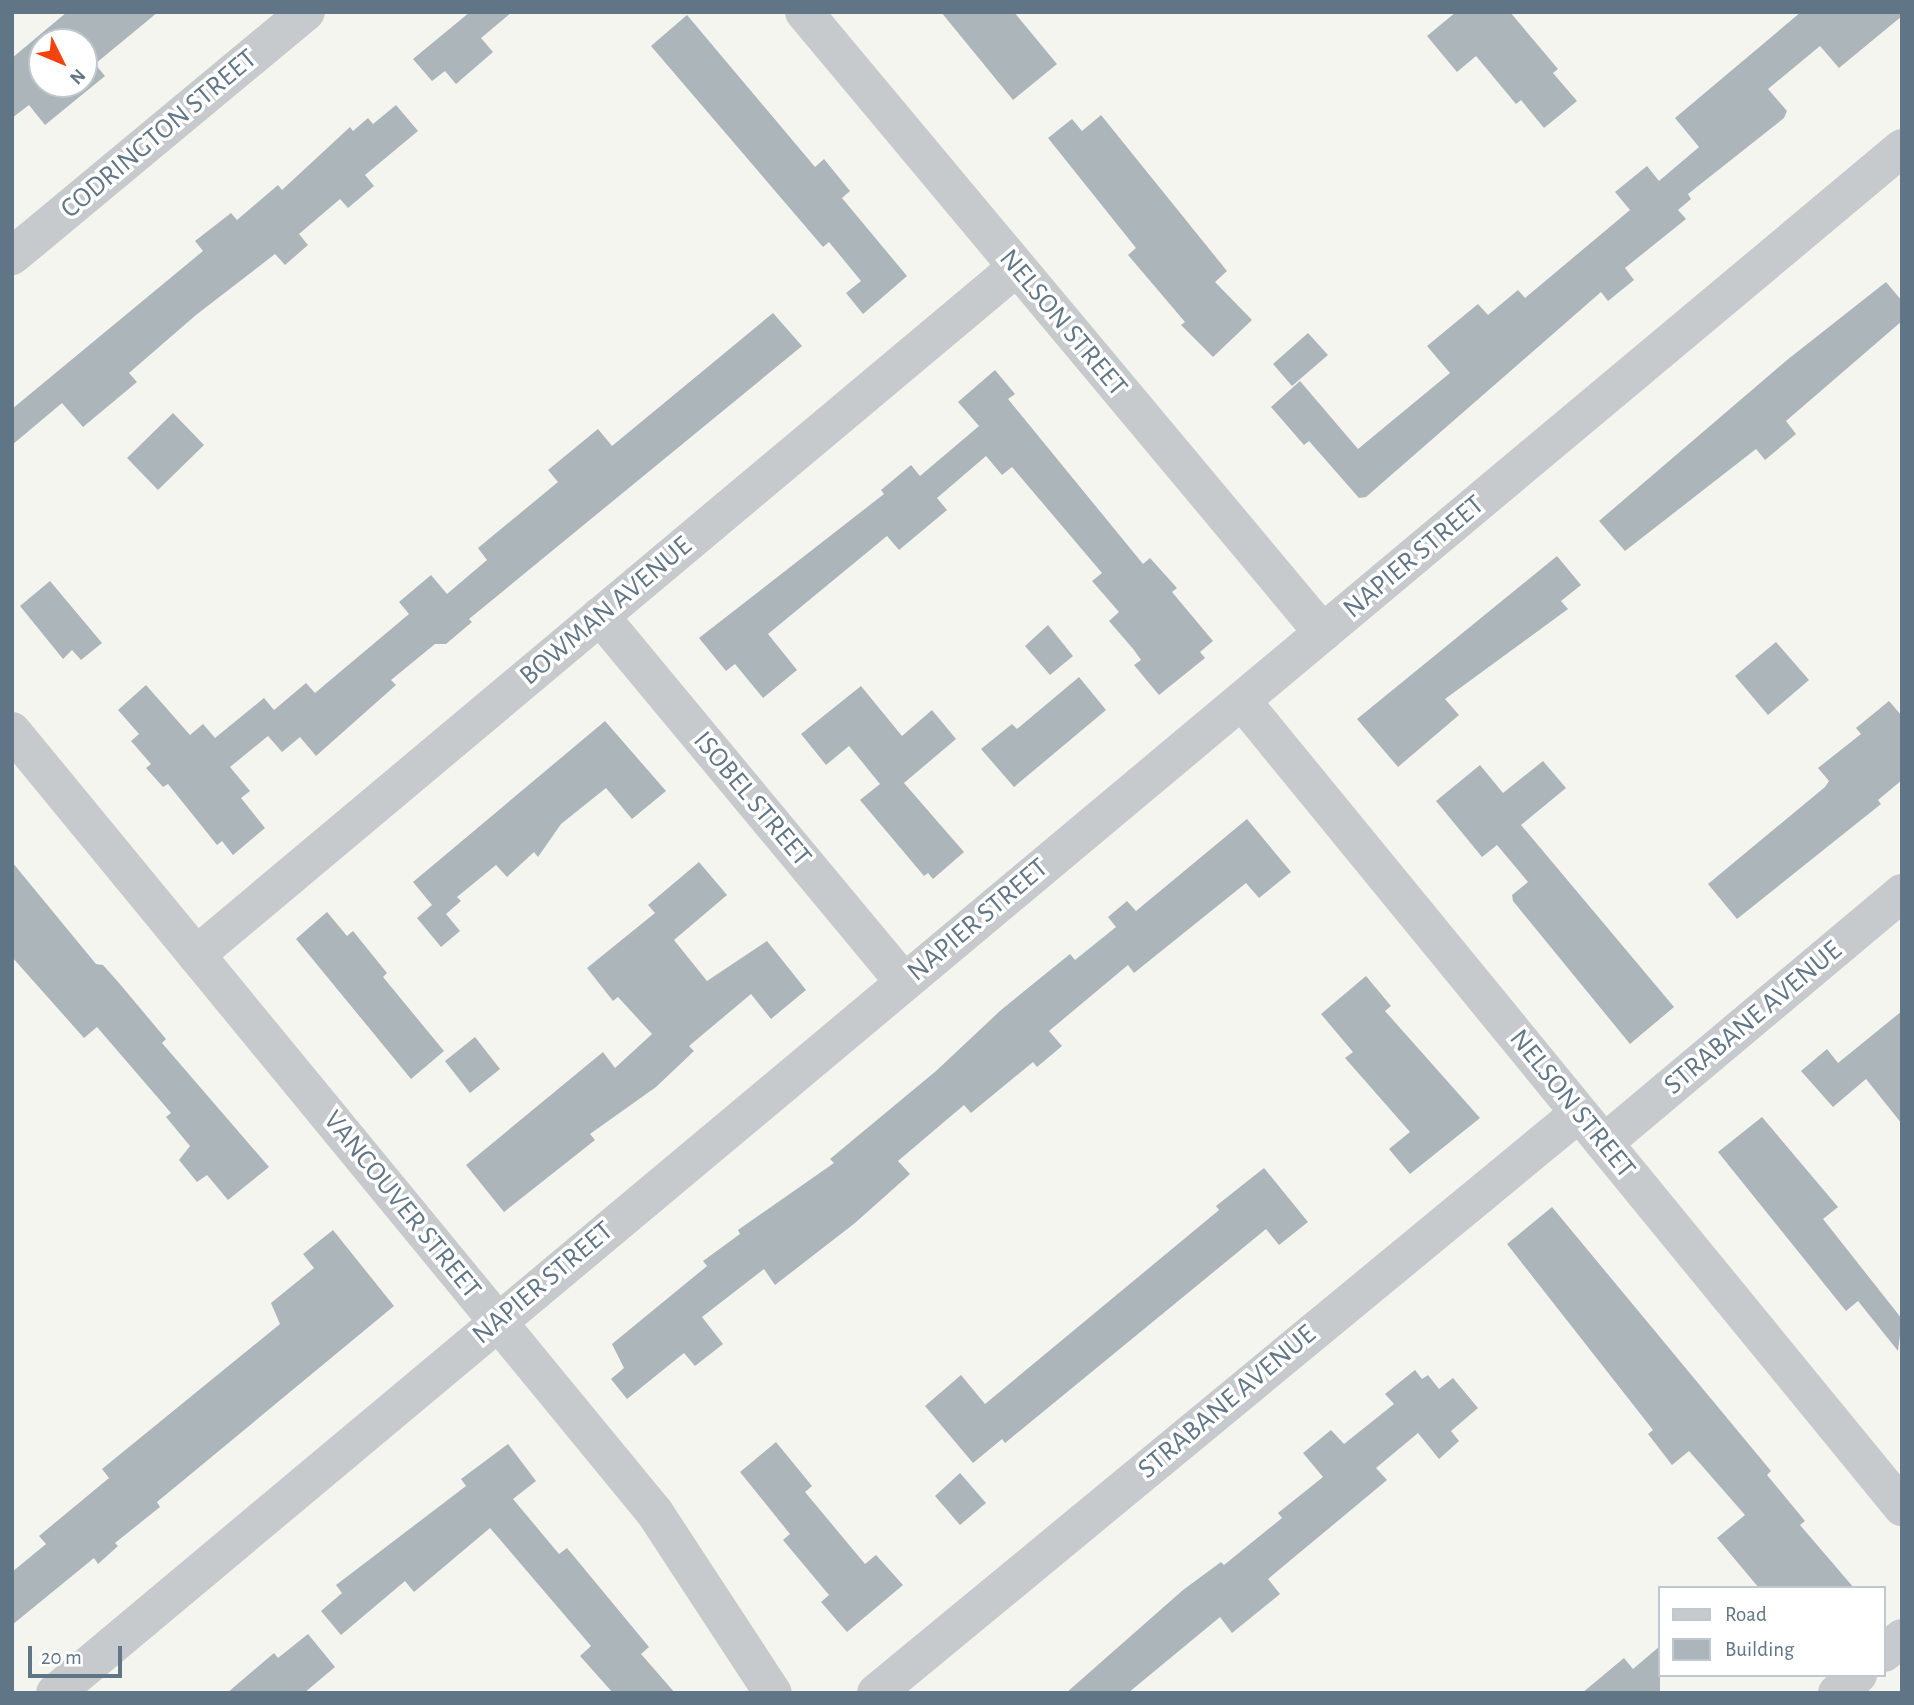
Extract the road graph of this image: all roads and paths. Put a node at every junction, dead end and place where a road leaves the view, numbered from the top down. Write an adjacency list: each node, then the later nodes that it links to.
1 (306, 12): 4 (street, CODRINGTON STREET)
2 (804, 12): 5 (street, NELSON STREET)
3 (1902, 148): 7 (street, NAPIER STREET)
4 (12, 256)
5 (1016, 268): 6 (street, BOWMAN AVENUE); 7 (street, NELSON STREET)
6 (600, 616): 11 (street, BOWMAN AVENUE); 12 (street, ISOBEL STREET)
7 (1323, 633): 8 (street, NAPIER STREET)
8 (1242, 701): 12 (street, NAPIER STREET); 13 (street, NELSON STREET)
9 (12, 731): 11 (street, VANCOUVER STREET)
10 (1902, 893): 14 (street, STRABANE AVENUE)
11 (196, 955): 15 (street, VANCOUVER STREET)
12 (904, 982): 15 (street, NAPIER STREET)
13 (1579, 1113): 14 (street, NELSON STREET); 22 (street, STRABANE AVENUE)
14 (1604, 1143): 16 (street, NELSON STREET)
15 (498, 1321): 20 (street, NAPIER STREET); 21 (street, VANCOUVER STREET)
16 (1902, 1507)
17 (1902, 1638): 18 (street)
18 (1886, 1651)
19 (1856, 1677): 23 (street)
20 (55, 1693)
21 (773, 1693)
22 (876, 1693)
23 (1837, 1693)

